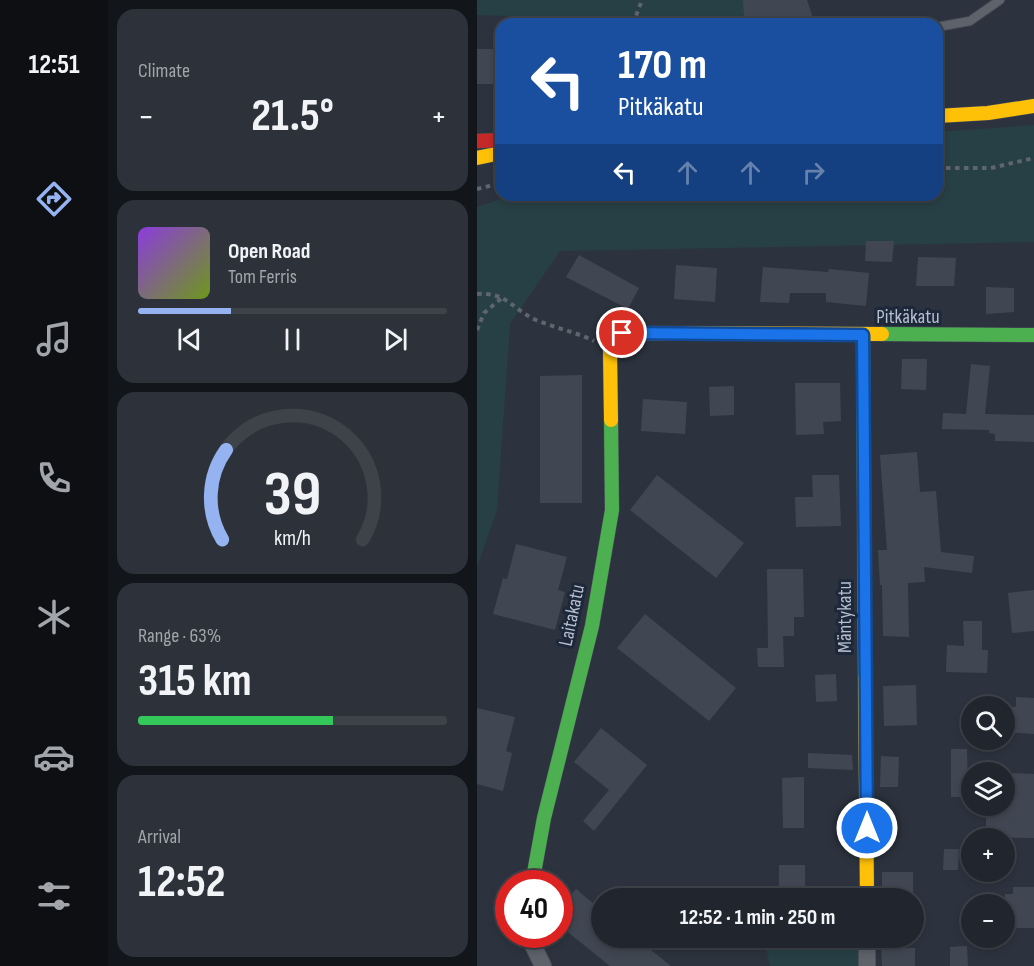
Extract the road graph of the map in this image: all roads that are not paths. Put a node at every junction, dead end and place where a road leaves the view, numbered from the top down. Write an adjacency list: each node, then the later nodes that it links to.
1 (1000, 0): 2 (lane)
2 (943, 26)
3 (1034, 106): 4 (street)
4 (943, 116)
5 (477, 141): 6 (street)
6 (495, 141)
7 (495, 154): 8 (street)
8 (477, 158)
9 (863, 335): 10 (street, Pitkäkatu); 11 (street, Pitkäkatu); 13 (street, Mäntykatu)
10 (1034, 335)
11 (610, 351): 12 (street, Laitakatu)
12 (535, 870)
13 (867, 888)
14 (534, 948): 16 (street)
15 (867, 948): 17 (street)
16 (543, 966)
17 (867, 966)

